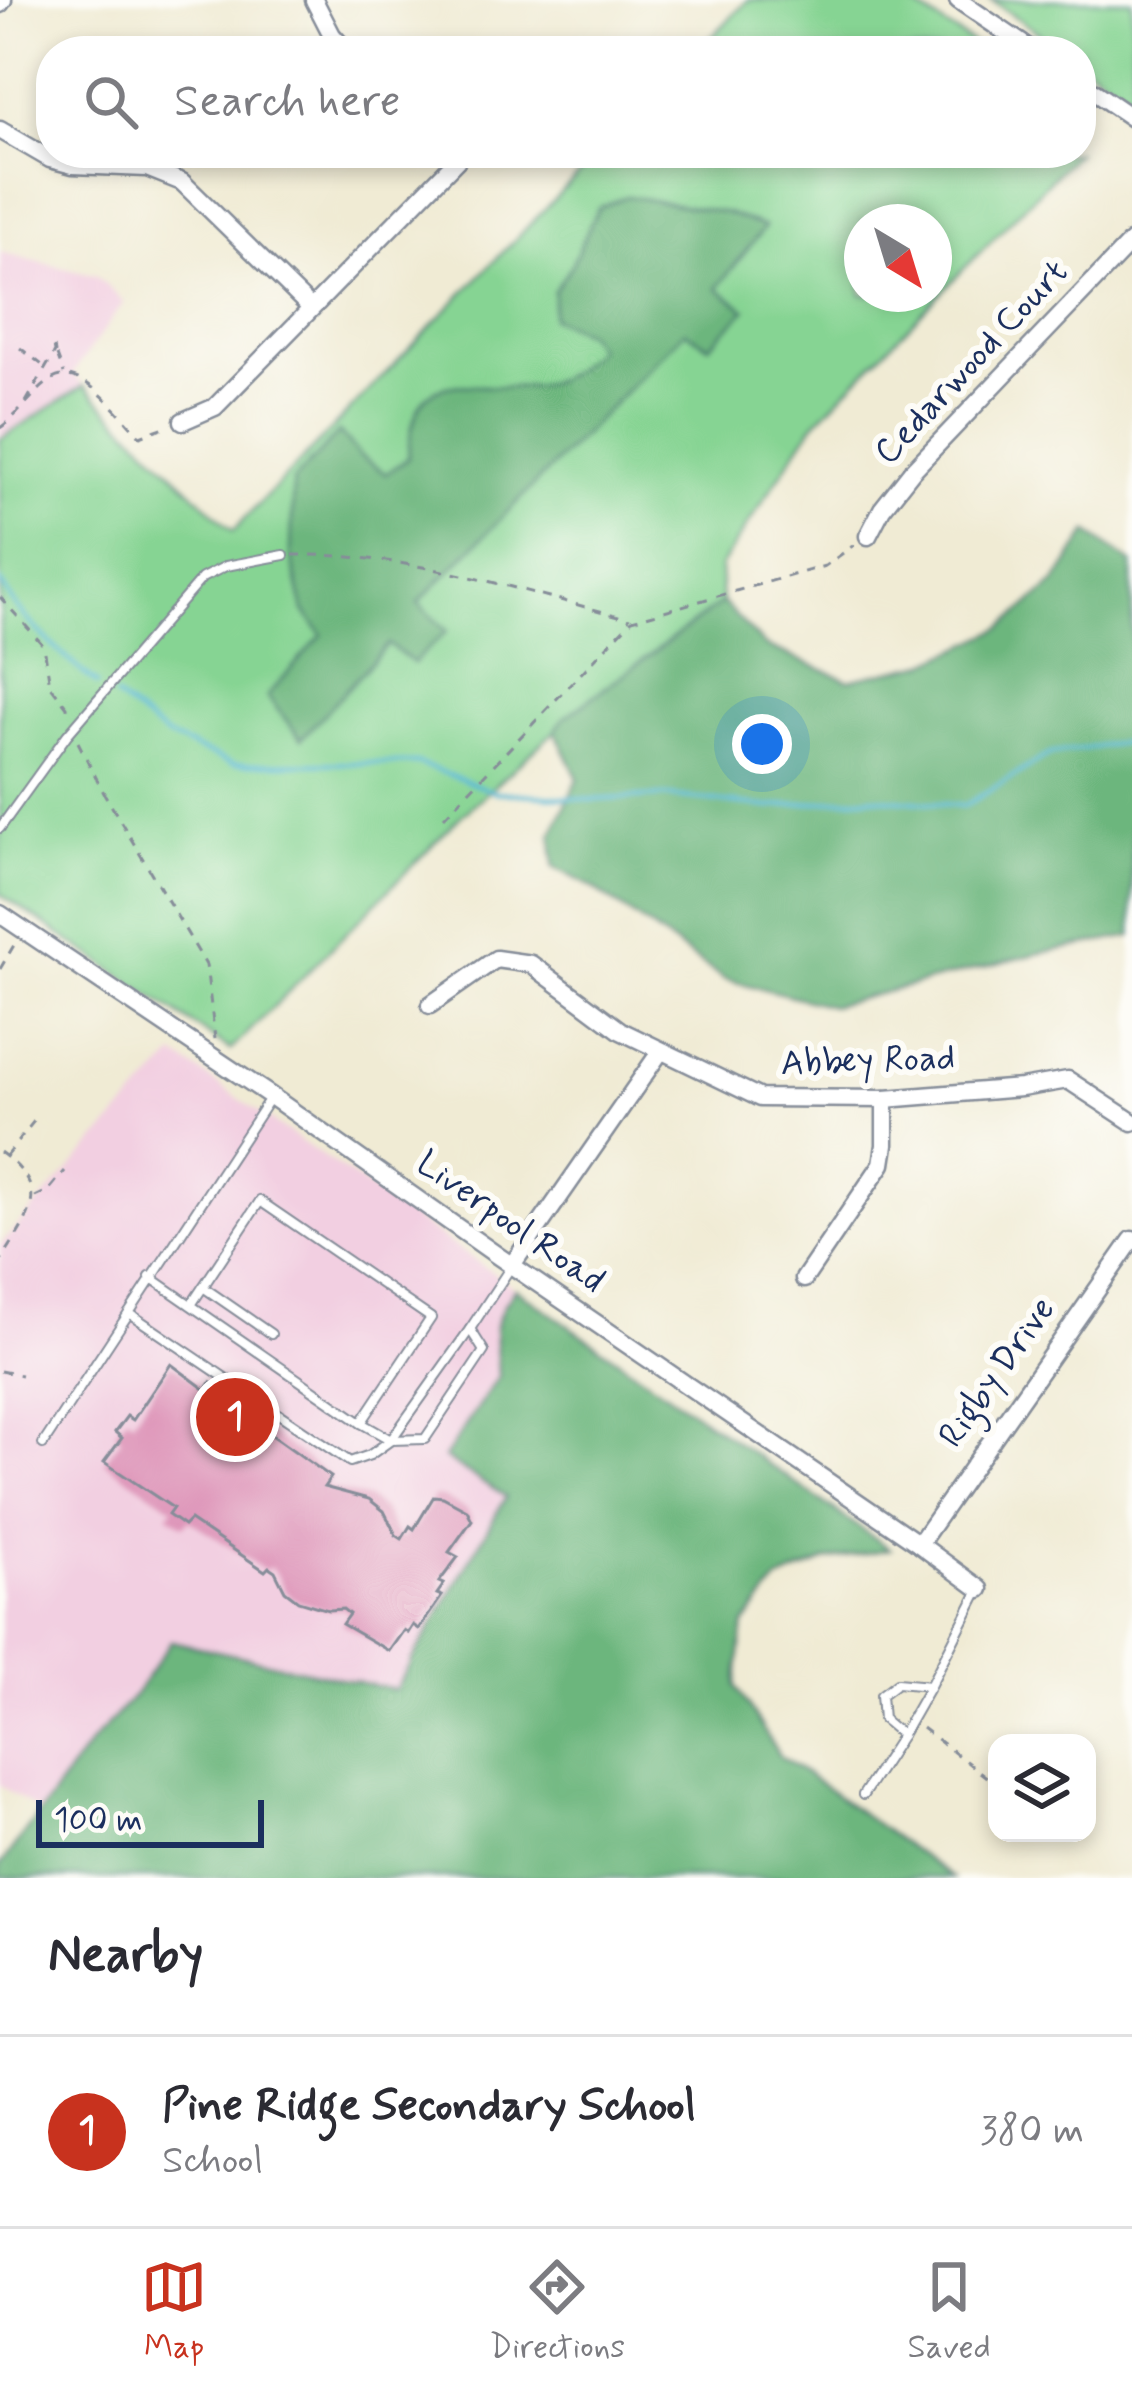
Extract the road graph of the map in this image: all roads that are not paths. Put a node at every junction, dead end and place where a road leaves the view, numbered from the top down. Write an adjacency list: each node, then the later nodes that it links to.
1 (314, 0): 3 (street)
2 (958, 0): 4 (street)
3 (333, 36)
4 (1011, 36)
5 (1096, 93): 6 (street)
6 (1132, 118)
7 (0, 130): 8 (street)
8 (36, 151)
9 (147, 168): 12 (street)
10 (449, 168): 12 (street)
11 (1132, 241): 14 (street, Cedarwood Court)
12 (311, 308): 13 (street)
13 (183, 422)
14 (868, 536)
15 (284, 555): 16 (lane)
16 (0, 828)
17 (0, 914): 20 (street, Liverpool Road)
18 (430, 1005): 19 (street, Abbey Road)
19 (660, 1052): 21 (street, Abbey Road); 24 (street)
20 (271, 1096): 24 (street, Liverpool Road); 25 (lane)
21 (885, 1099): 22 (street, Abbey Road); 26 (street)
22 (1132, 1121)
23 (1132, 1240): 35 (street, Rigby Drive)
24 (512, 1265): 30 (lane); 35 (street, Liverpool Road)
25 (150, 1277): 28 (lane); 29 (lane)
26 (804, 1279)
27 (203, 1287): 28 (lane); 31 (lane); 32 (lane)
28 (191, 1305): 32 (lane)
29 (129, 1312): 33 (lane); 34 (lane)
30 (470, 1329): 33 (lane); 33 (lane)
31 (271, 1334)
32 (361, 1423): 33 (lane)
33 (391, 1440)
34 (43, 1444)
35 (919, 1544): 36 (street, Liverpool Road)
36 (980, 1589): 37 (lane)
37 (930, 1686): 38 (lane); 38 (lane)
38 (902, 1736): 39 (lane)
39 (862, 1795)

